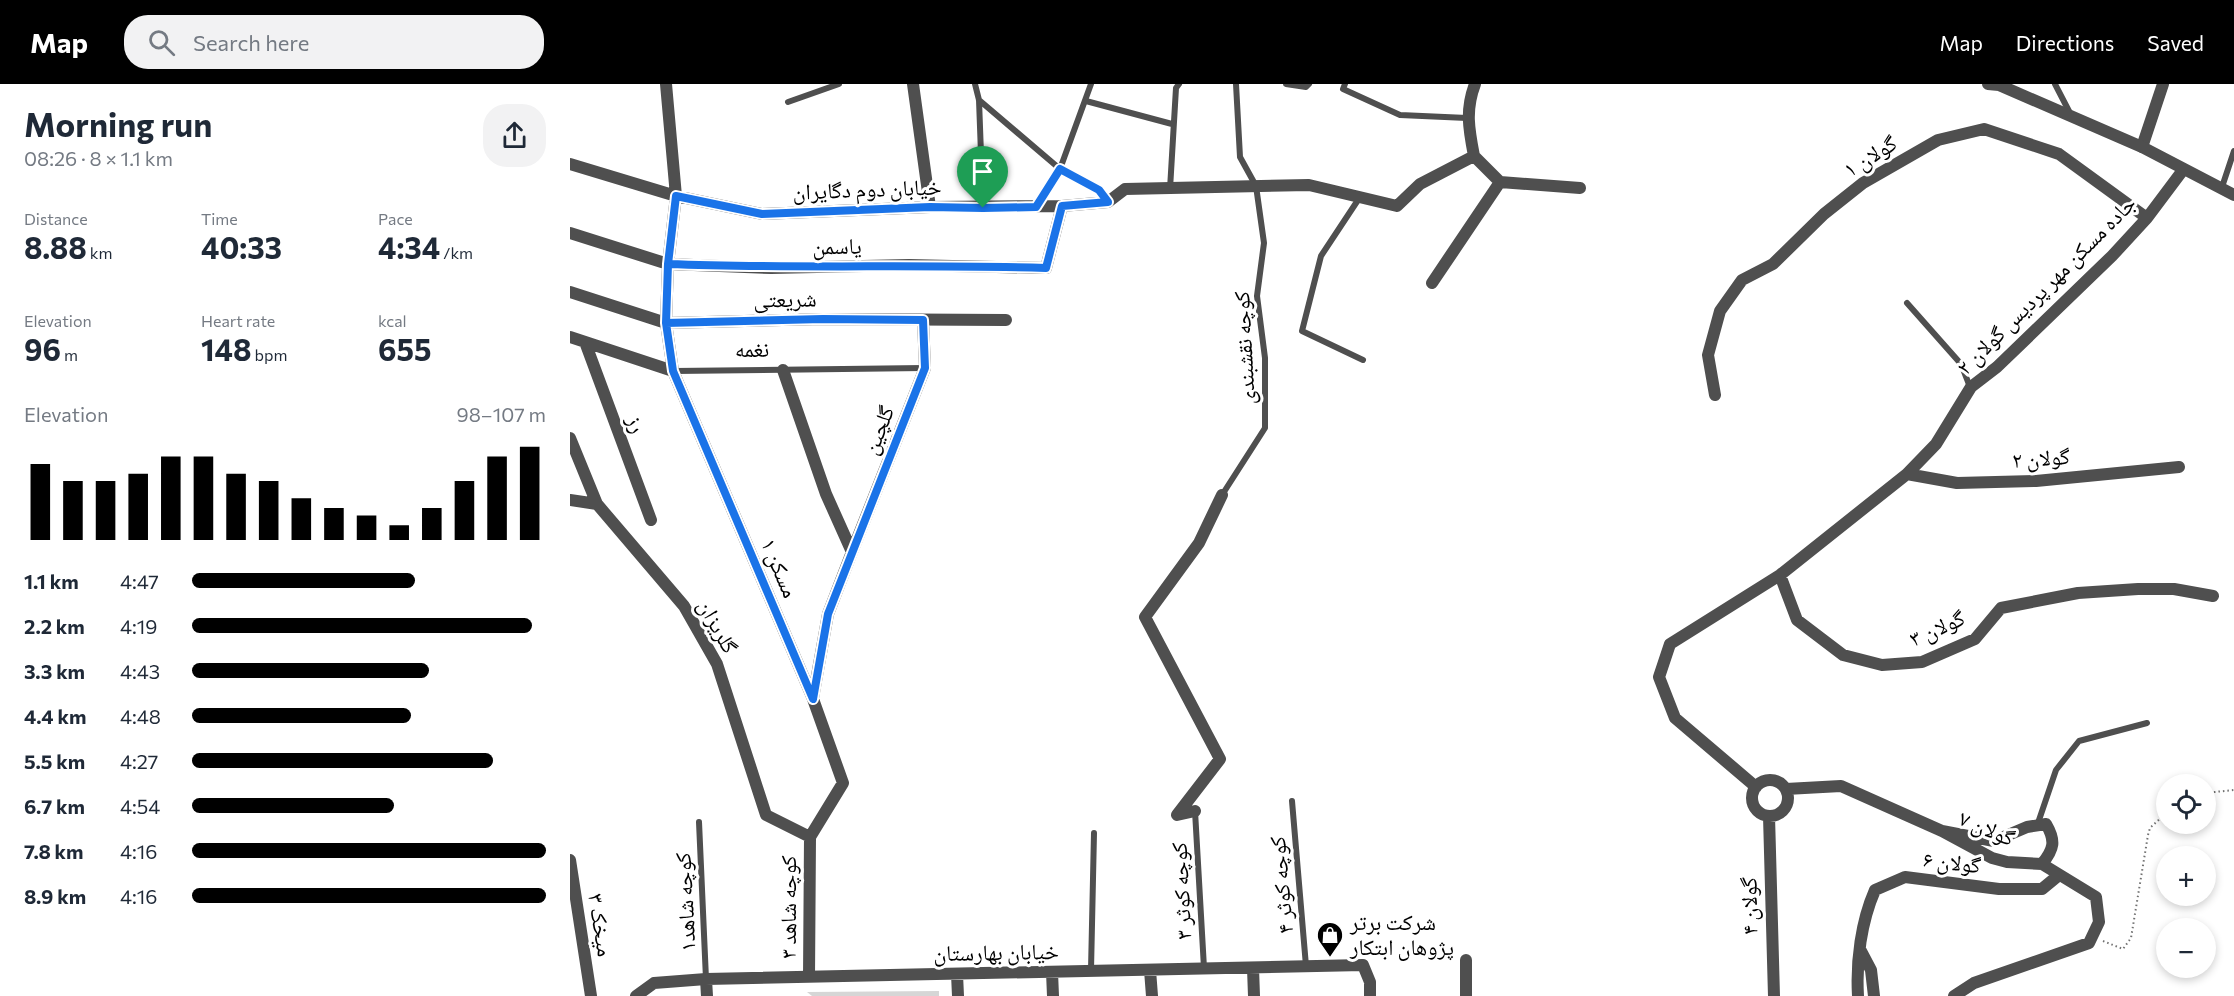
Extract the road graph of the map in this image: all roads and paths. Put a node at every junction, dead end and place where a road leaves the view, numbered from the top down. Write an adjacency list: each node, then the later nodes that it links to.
1 (666, 84): 33 (street, مسکن ۱)
2 (839, 84): 17 (lane)
3 (913, 84): 37 (street)
4 (975, 84): 15 (lane)
5 (1091, 84): 16 (lane)
6 (1179, 84): 20 (lane)
7 (1236, 84): 28 (lane, کوچه نقشبندی)
8 (1286, 84): 9 (lane)
9 (1309, 84)
10 (1475, 84): 19 (street)
11 (1988, 84): 18 (street)
12 (2055, 84): 18 (lane)
13 (2163, 84): 21 (street)
14 (1344, 86): 19 (lane)
15 (979, 100): 25 (lane); 39 (lane)
16 (1086, 101): 20 (lane); 25 (lane)
17 (788, 102)
18 (2072, 116): 21 (street)
19 (1467, 118): 23 (street)
20 (1172, 124): 30 (lane)
21 (2142, 147): 26 (street)
22 (2234, 151): 31 (lane)
23 (1474, 156): 27 (street); 34 (street, خیابان دوم دگایران)
24 (570, 164): 33 (street, خیابان دوم دگایران)
25 (1060, 169): 35 (lane); 38 (lane)
26 (2183, 170): 31 (street); 40 (street, جاده مسکن مهر پردیس گولان ۲)
27 (1500, 182): 29 (street); 43 (street)
28 (1256, 186): 30 (street, خیابان دوم دگایران); 34 (street, خیابان دوم دگایران); 60 (lane, کوچه نقشبندی)
29 (1580, 188)
30 (1170, 189): 35 (street, خیابان دوم دگایران)
31 (2221, 190): 32 (street)
32 (2234, 195)
33 (676, 196): 37 (street, خیابان دوم دگایران); 42 (street, مسکن ۱)
34 (1360, 197): 51 (lane)
35 (1108, 202): 36 (street, خیابان دوم دگایران)
36 (1062, 206): 38 (street, خیابان دوم دگایران); 42 (street, یاسمن)
37 (930, 207): 39 (street, خیابان دوم دگایران)
38 (1036, 207): 39 (street, خیابان دوم دگایران)
39 (983, 208)
40 (2147, 218): 55 (street, جاده مسکن مهر پردیس گولان ۲); 56 (street, گولان ۱)
41 (570, 233): 42 (street, یاسمن)
42 (668, 264): 48 (street, مسکن ۱)
43 (1432, 283)
44 (570, 292): 48 (street, شریعتی)
45 (1907, 303): 55 (lane)
46 (923, 320): 47 (street, شریعتی); 48 (street, شریعتی); 52 (street, گلچین)
47 (1006, 320)
48 (666, 323): 54 (street, مسکن ۱)
49 (570, 337): 50 (street, نغمه)
50 (585, 342): 54 (street, نغمه); 63 (street, رز)
51 (1363, 360)
52 (925, 368): 53 (lane, نغمه); 64 (street, گلچین)
53 (783, 370): 54 (lane, نغمه); 64 (street)
54 (673, 371): 67 (street, مسکن ۱)
55 (1971, 387): 59 (street, جاده مسکن مهر پردیس گولان ۲)
56 (1715, 395)
57 (570, 438): 62 (street, گلریزان)
58 (2179, 467): 59 (street, گولان ۲)
59 (1907, 474): 65 (street, جاده مسکن مهر پردیس گولان ۲)
60 (1222, 495): 74 (street)
61 (570, 500): 62 (street)
62 (597, 504): 81 (street, گلریزان)
63 (651, 520)
64 (852, 552): 67 (street, گلچین)
65 (1780, 574): 66 (street, گولان ۳); 69 (street, جاده مسکن مهر پردیس گولان ۲)
66 (2213, 596)
67 (813, 699): 81 (street, مسکن ۱)
68 (2147, 723): 78 (lane)
69 (1756, 787): 70 (street); 75 (street)
70 (1786, 789): 75 (street); 79 (street, گولان ۷)
71 (2234, 790): 72 (path)
72 (2216, 792)
73 (1292, 801): 88 (lane, کوچه کوثر ۴)
74 (1195, 811): 90 (lane, کوچه کوثر ۳)
75 (1769, 816): 106 (street, گولان ۴)
76 (699, 822): 96 (lane, کوچه شاهد۱)
77 (2156, 822): 85 (path)
78 (2038, 823): 79 (street, گولان ۷); 83 (street, گولان ۷)
79 (1942, 831): 83 (street, گولان ۷)
80 (1094, 833): 92 (lane)
81 (810, 837): 95 (street, کوچه شاهد ۳)
82 (570, 860): 97 (street, میخک ۳)
83 (2042, 864): 84 (street)
84 (2059, 875): 85 (street); 86 (street, گولان ۶)
85 (2092, 936): 109 (street)
86 (1861, 951): 107 (street, گولان ۶); 108 (street)
87 (1466, 960): 105 (street)
88 (1306, 966): 89 (street, خیابان بهارستان); 104 (street, خیابان بهارستان)
89 (1252, 968): 90 (street, خیابان بهارستان); 103 (street)
90 (1204, 969): 91 (street, خیابان بهارستان)
91 (1150, 970): 92 (street, خیابان بهارستان); 102 (street)
92 (1091, 971): 93 (street, خیابان بهارستان)
93 (1052, 972): 94 (street, خیابان بهارستان); 101 (street)
94 (957, 974): 95 (street, خیابان بهارستان); 100 (street)
95 (809, 977): 96 (street, خیابان بهارستان)
96 (706, 979): 98 (street, خیابان بهارستان); 99 (street)
97 (591, 996)
98 (636, 996)
99 (707, 996)
100 (958, 996)
101 (1053, 996)
102 (1152, 996)
103 (1254, 996)
104 (1370, 996)
105 (1466, 996)
106 (1774, 996)
107 (1858, 996)
108 (1874, 996)
109 (1954, 996)

